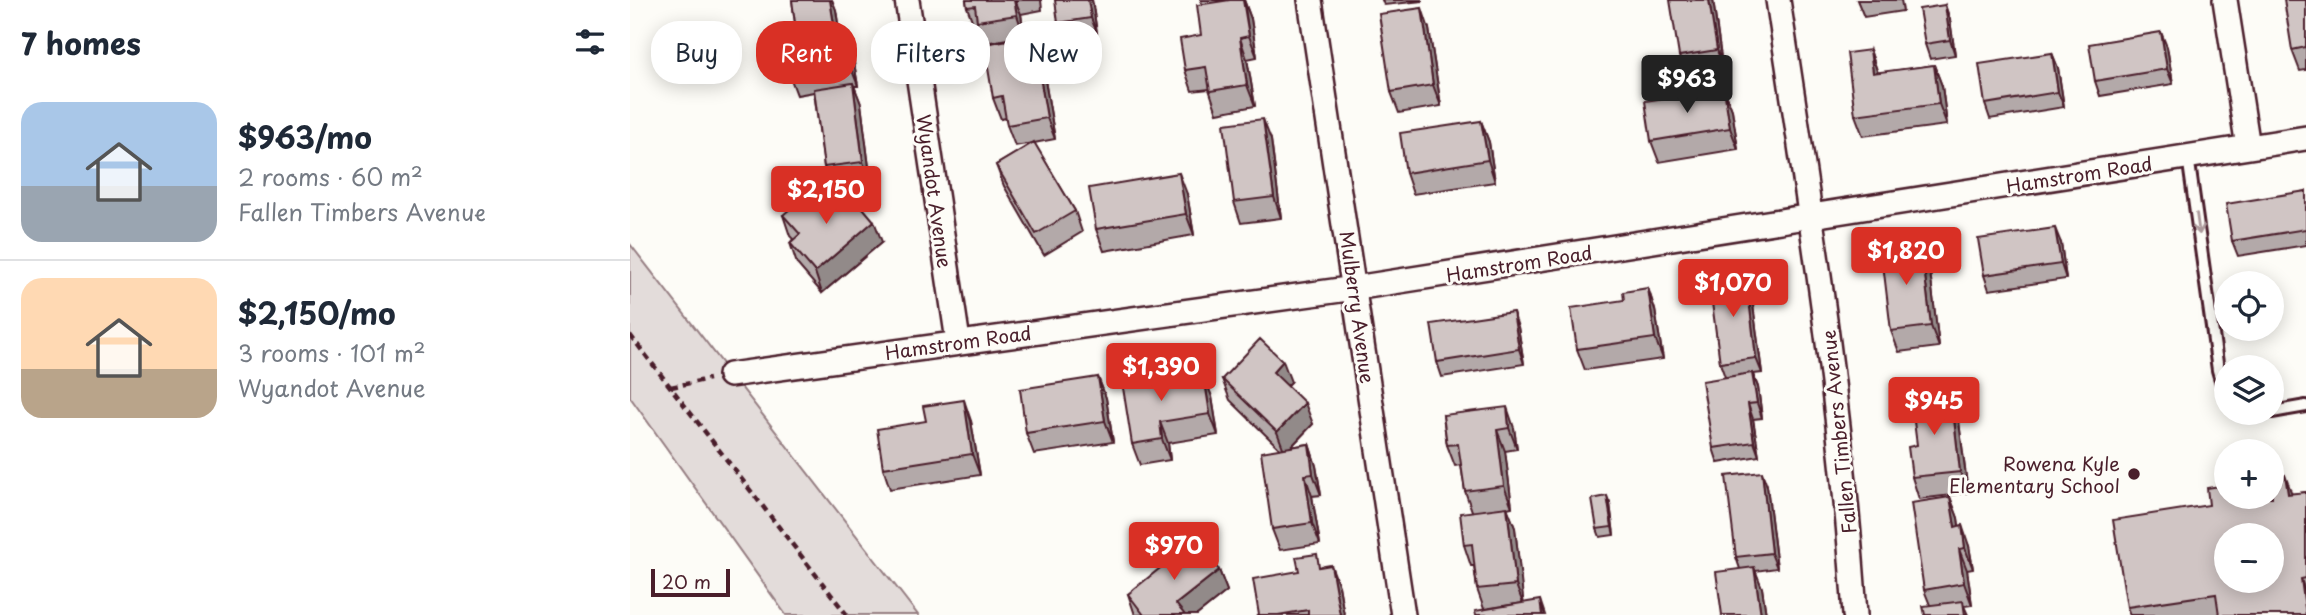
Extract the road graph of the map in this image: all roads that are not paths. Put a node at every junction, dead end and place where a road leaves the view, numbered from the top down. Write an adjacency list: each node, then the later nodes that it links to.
1 (907, 0): 10 (street, Wyandot Avenue)
2 (1310, 0): 9 (street, Mulberry Avenue)
3 (1777, 0): 8 (street, Fallen Timbers Avenue)
4 (2225, 0): 6 (street)
5 (2306, 138): 6 (street, Hamstrom Road)
6 (2248, 147): 7 (street, Hamstrom Road)
7 (2188, 156): 8 (street, Hamstrom Road); 11 (lane, one-way to 11)
8 (1811, 218): 9 (street, Hamstrom Road); 16 (street, Fallen Timbers Avenue)
9 (1355, 288): 10 (street, Hamstrom Road); 15 (street, Mulberry Avenue)
10 (958, 341): 12 (street, Hamstrom Road)
11 (2216, 355)
12 (730, 375)
13 (2306, 406): 14 (lane)
14 (2284, 410)
15 (1403, 615)
16 (1855, 615)

